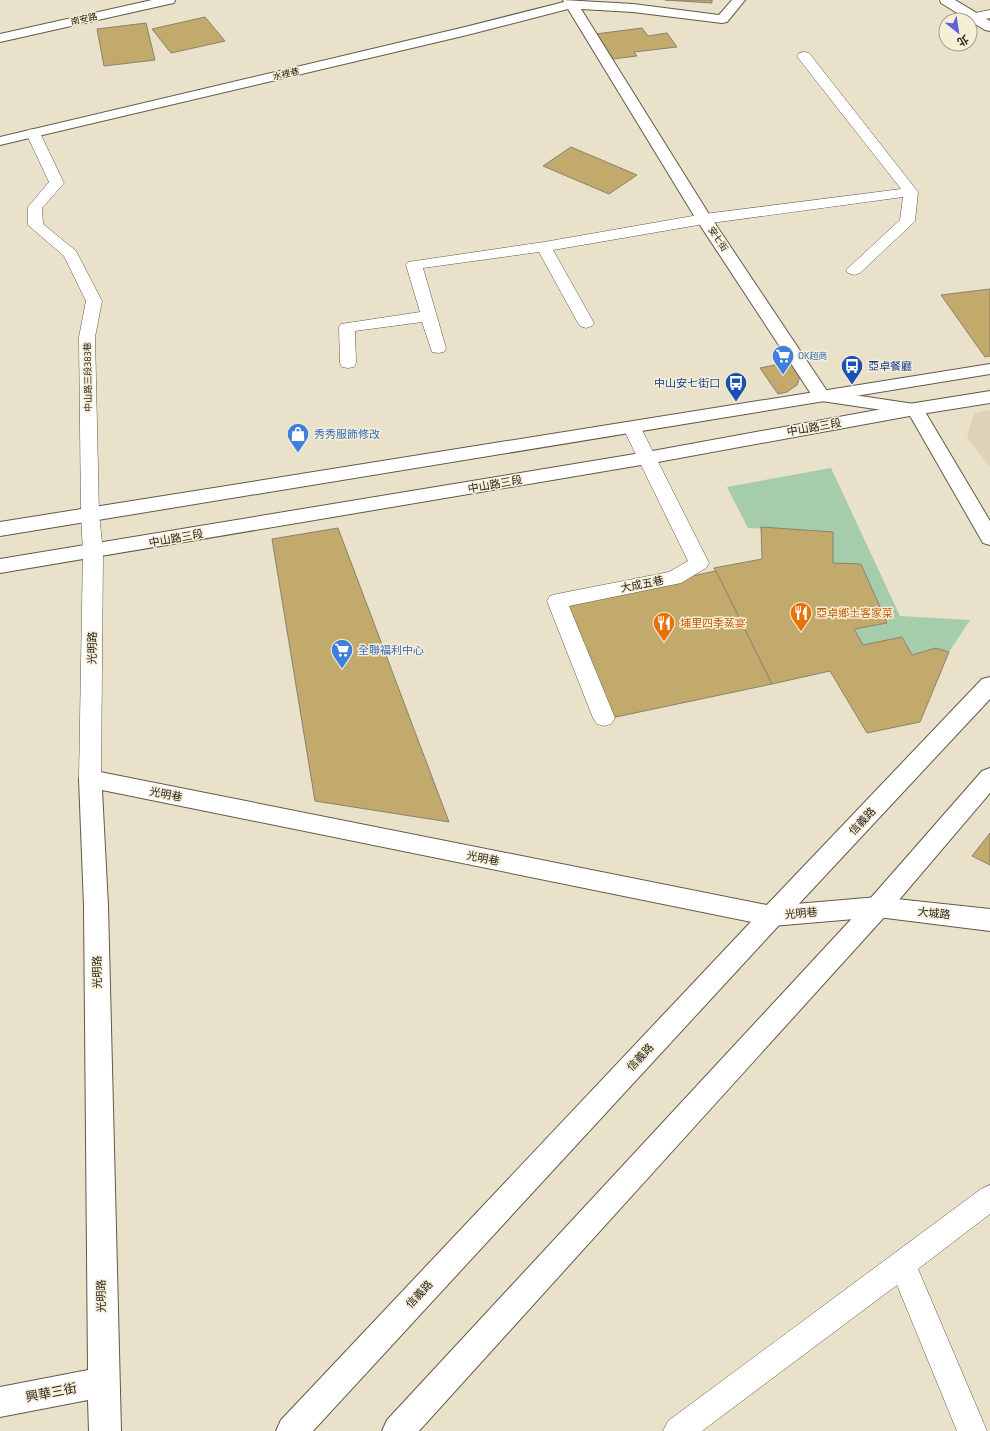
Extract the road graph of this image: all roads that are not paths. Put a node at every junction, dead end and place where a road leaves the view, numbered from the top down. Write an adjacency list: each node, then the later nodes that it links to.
1 (169, 0): 10 (street, 南安路)
2 (738, 0): 4 (street, 水裡巷)
3 (946, 0): 5 (street)
4 (570, 2): 12 (street, 水裡巷); 15 (street, 安七街)
5 (966, 12)
6 (990, 14): 7 (lane)
7 (978, 16)
8 (978, 20): 9 (street)
9 (990, 27)
10 (0, 38)
11 (804, 56): 14 (lane)
12 (33, 133): 13 (street, 水裡巷); 28 (lane, 中山路三段383巷)
13 (0, 141)
14 (911, 192): 15 (lane); 17 (lane)
15 (704, 219): 16 (lane); 23 (street, 安七街)
16 (544, 247): 18 (lane); 19 (lane)
17 (854, 270)
18 (429, 316): 20 (lane); 21 (lane)
19 (586, 323)
20 (438, 348)
21 (348, 363)
22 (990, 369): 23 (street)
23 (821, 396): 25 (street); 26 (street)
24 (990, 397): 25 (street, 中山路三段)
25 (915, 409): 27 (street, 中山路三段); 30 (street)
26 (632, 428): 27 (lane, 大成五巷); 28 (street)
27 (647, 458): 31 (street, 中山路三段); 34 (lane, 大成五巷)
28 (90, 514): 29 (street); 31 (lane, 光明路)
29 (0, 529)
30 (990, 538)
31 (93, 552): 32 (street, 中山路三段); 36 (lane, 光明路)
32 (0, 566)
33 (990, 685): 38 (street, 信義路)
34 (604, 718)
35 (990, 777): 37 (street)
36 (90, 779): 38 (street, 光明巷); 42 (street, 光明路)
37 (878, 907): 38 (street, 光明巷); 39 (street, 大城路); 46 (street)
38 (772, 916): 45 (street, 信義路)
39 (990, 920)
40 (990, 1198): 41 (lane)
41 (902, 1264): 47 (lane); 48 (lane)
42 (103, 1382): 43 (street, 興華三街); 44 (street, 光明路)
43 (0, 1402)
44 (105, 1431)
45 (292, 1431)
46 (398, 1431)
47 (678, 1431)
48 (972, 1431)

